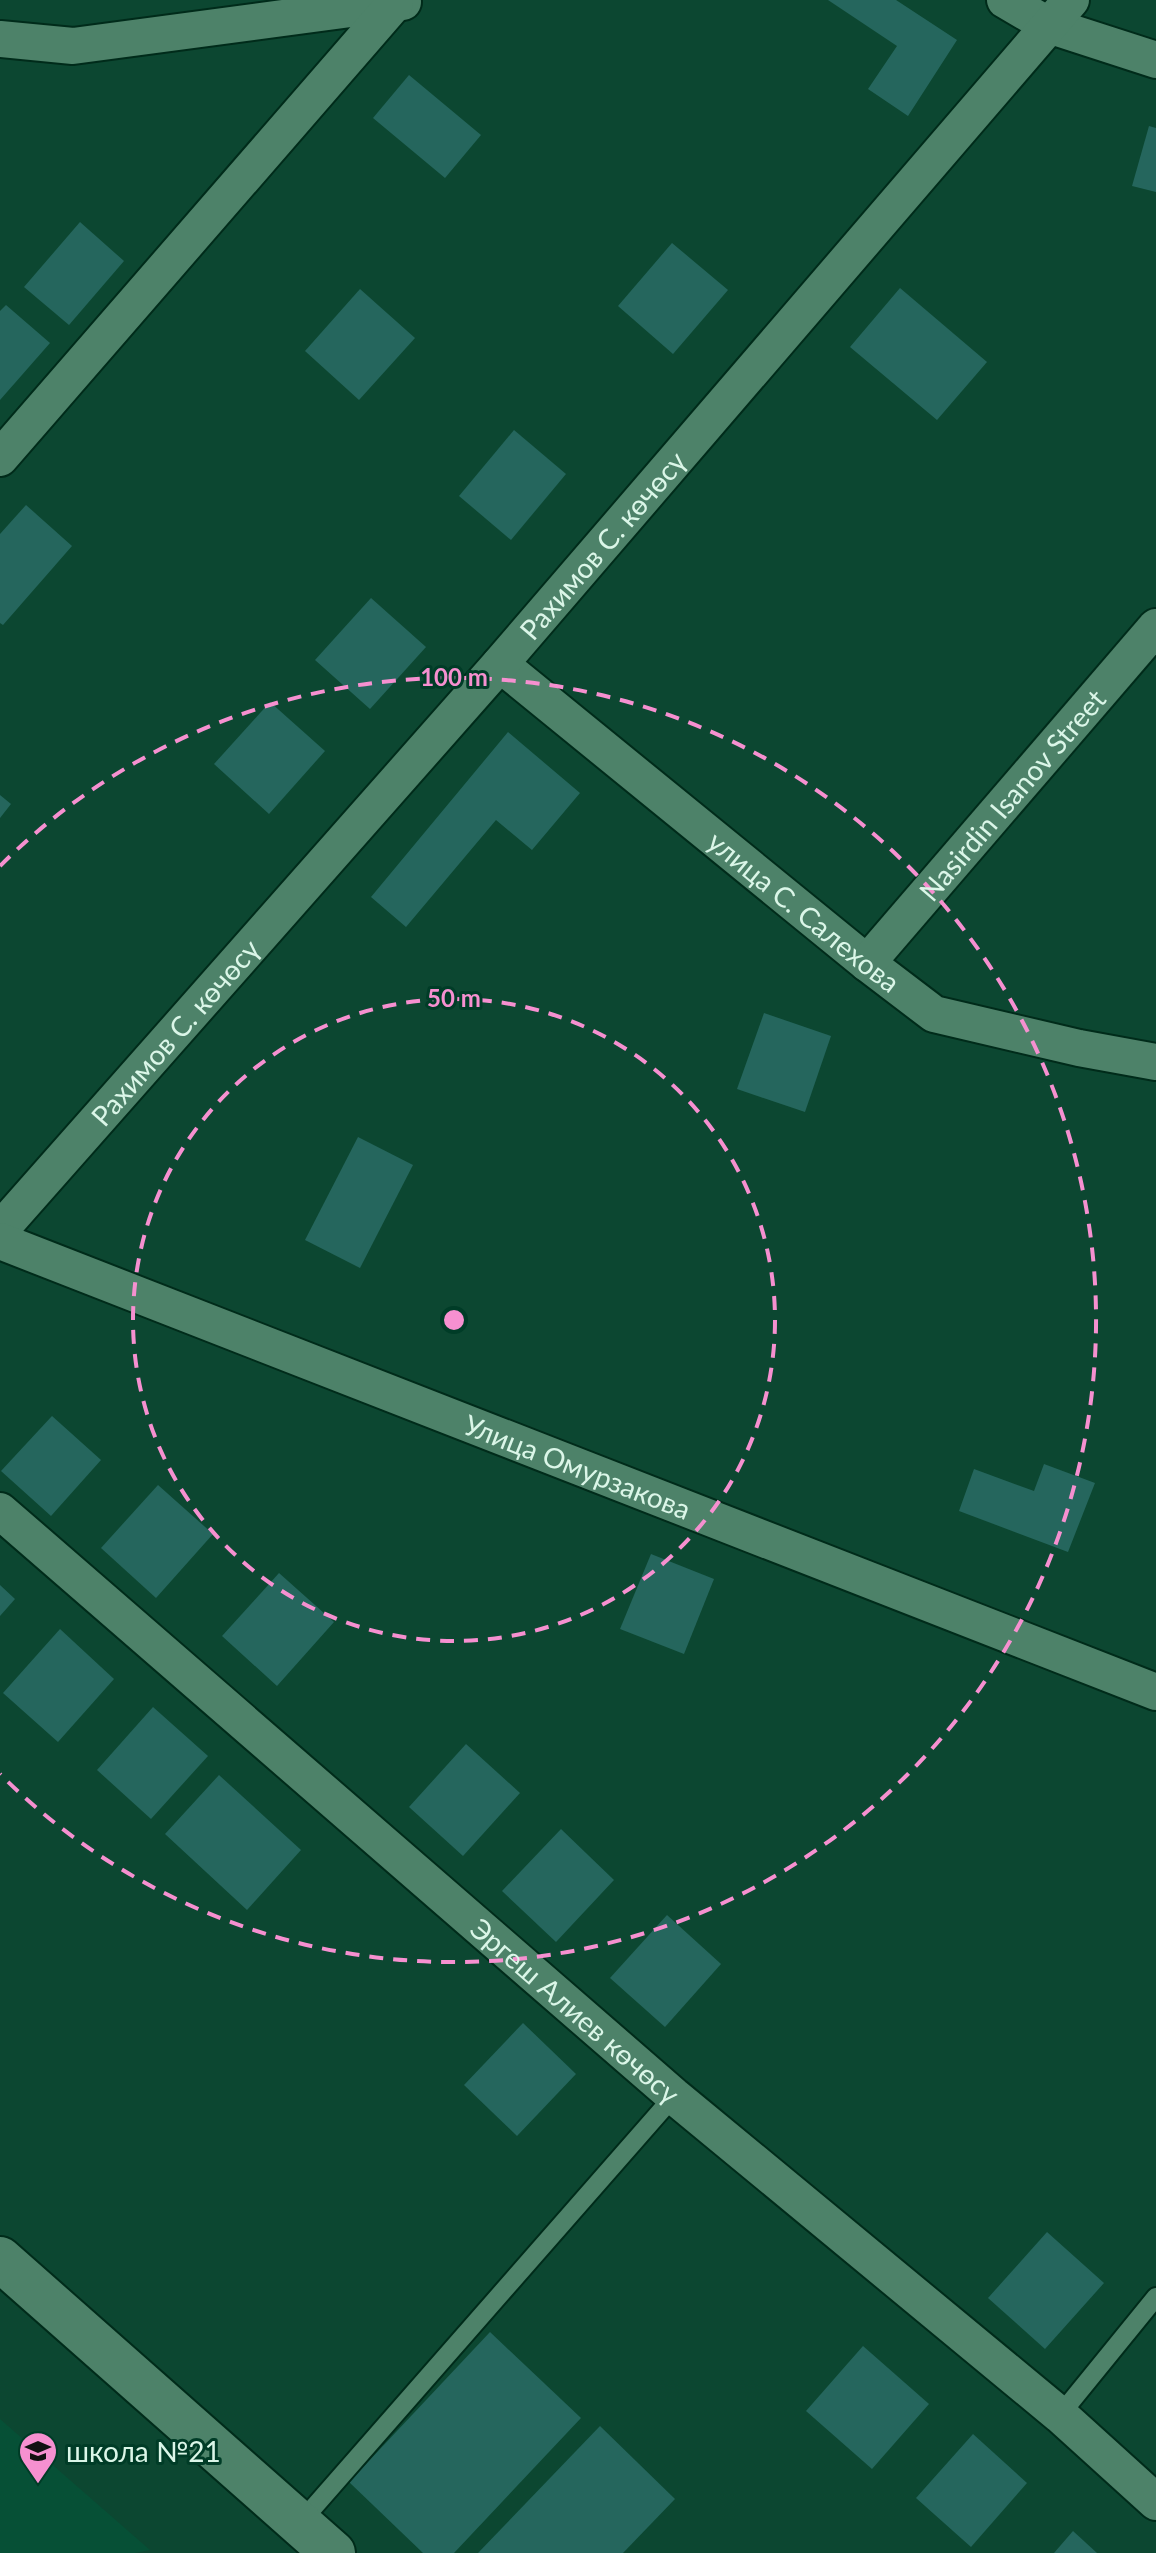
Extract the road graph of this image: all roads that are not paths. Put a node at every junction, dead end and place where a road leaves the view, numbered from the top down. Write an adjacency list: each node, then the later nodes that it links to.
1 (1005, 0): 3 (street)
2 (403, 2): 4 (street); 6 (street)
3 (1059, 12): 5 (street); 8 (street, Рахимов С. көчөсү)
4 (0, 39)
5 (1156, 60)
6 (0, 458)
7 (1156, 627): 9 (street, Nasirdin Isanov Street)
8 (500, 664): 9 (street, улица С. Салехова); 11 (street, Рахимов С. көчөсү)
9 (867, 963): 10 (street, улица С. Салехова)
10 (1156, 1062)
11 (0, 1230)
12 (0, 1241): 14 (street, Улица Омурзакова)
13 (0, 1511): 15 (street, Эргеш Алиев көчөсү)
14 (1156, 1692)
15 (674, 2096): 18 (street, Эргеш Алиев көчөсү); 20 (lane)
16 (0, 2259): 20 (main road)
17 (1156, 2297): 18 (lane)
18 (1060, 2415): 19 (street, Эргеш Алиев көчөсү)
19 (1156, 2502)
20 (299, 2524): 21 (main road)
21 (333, 2553)

